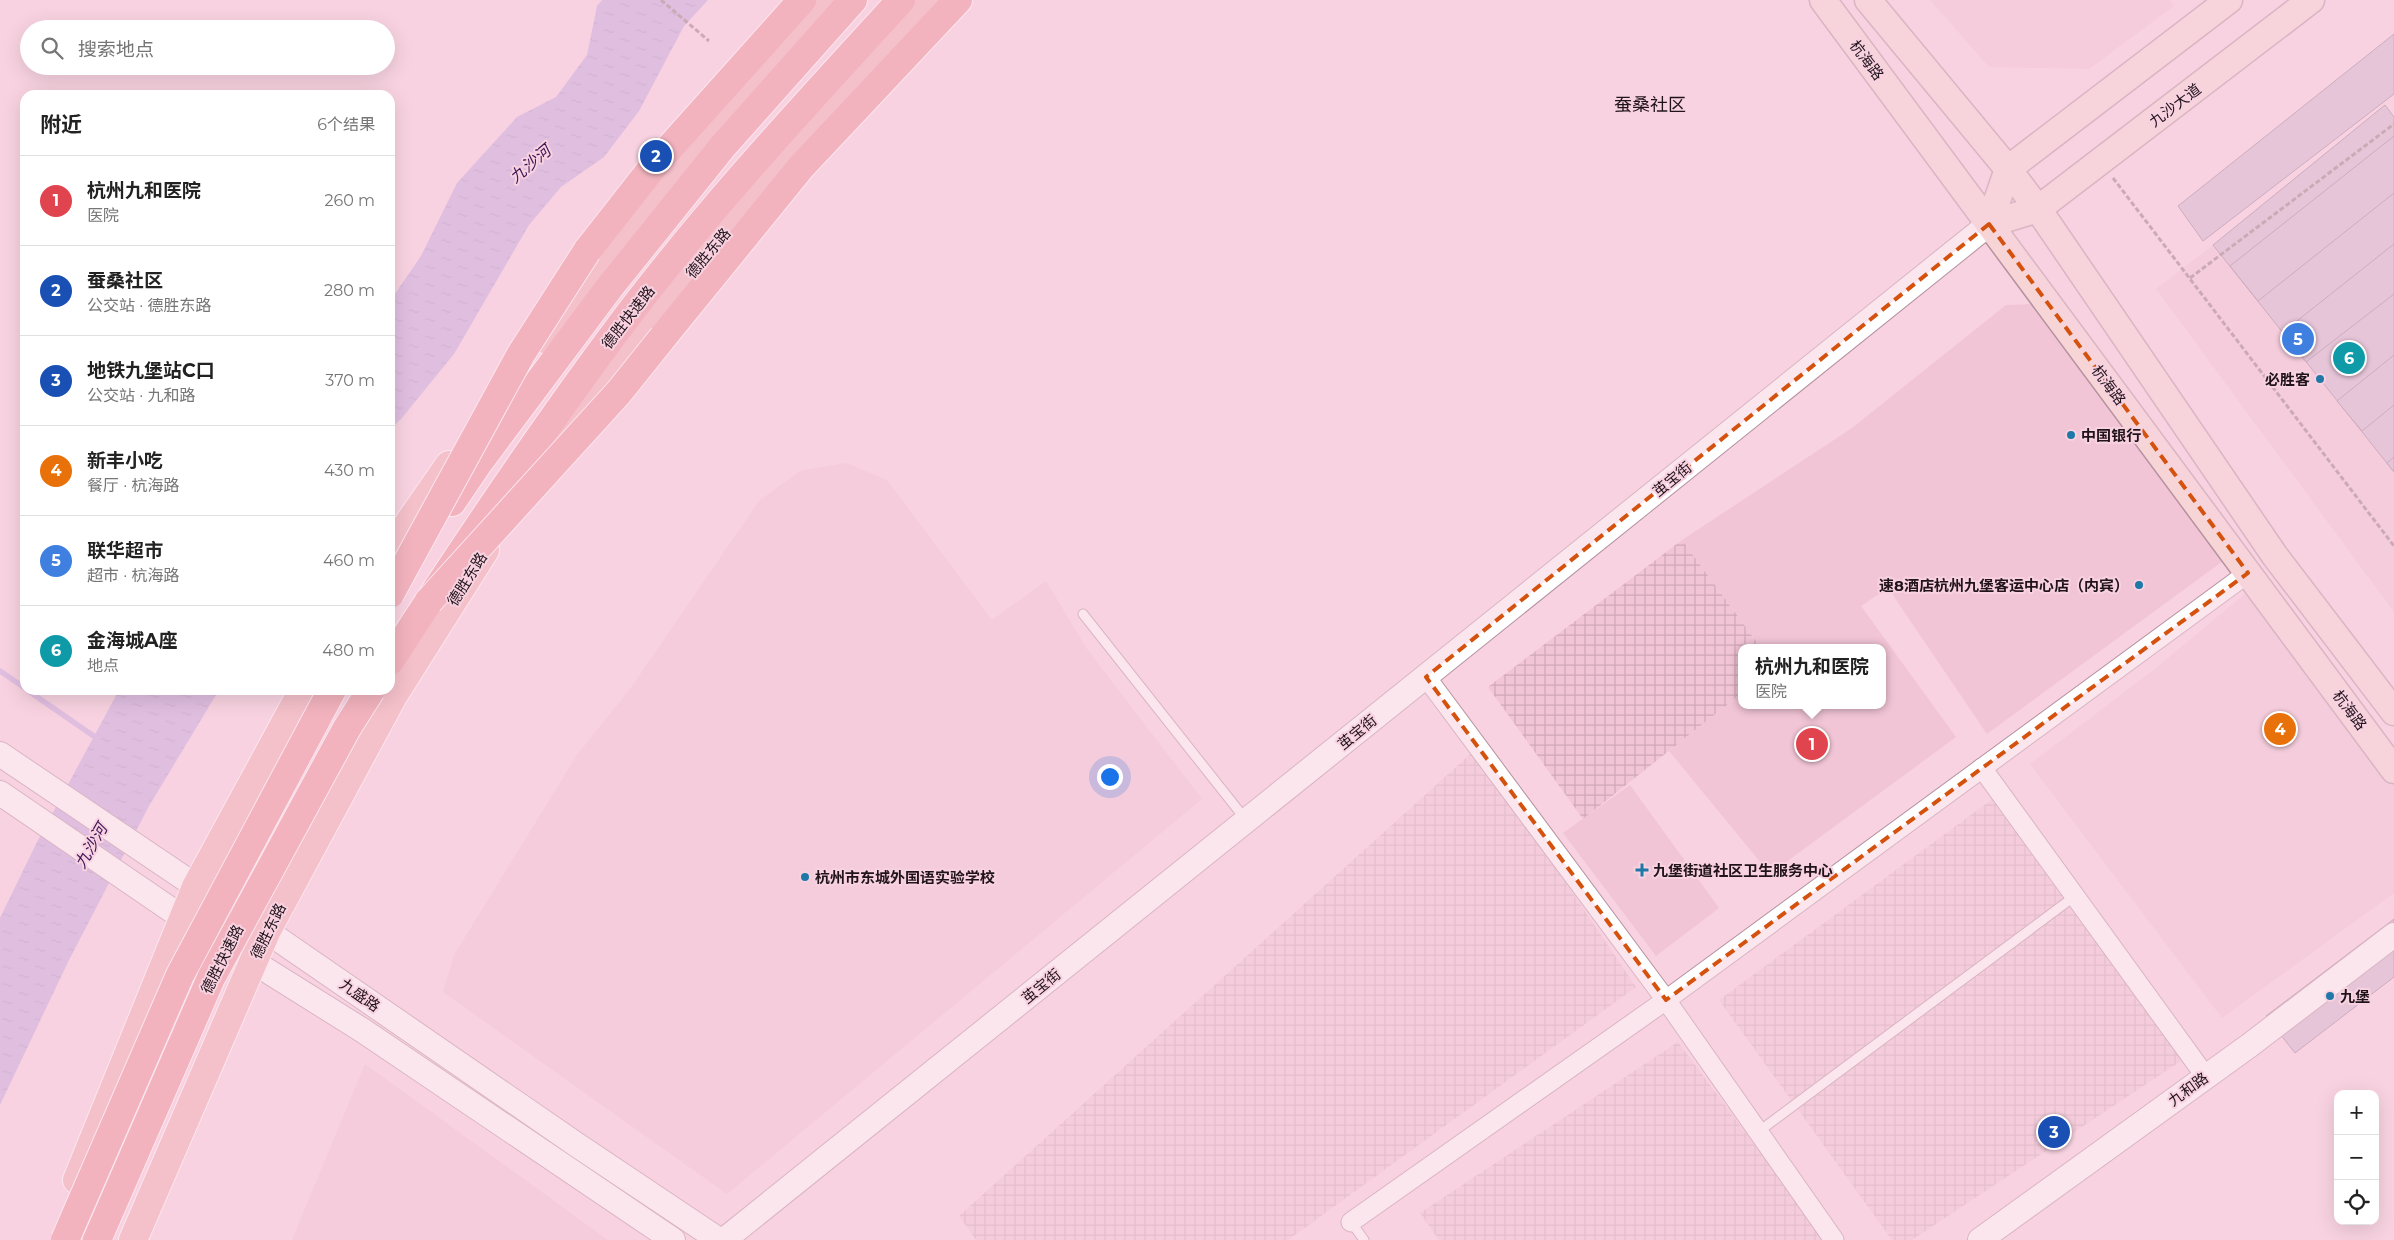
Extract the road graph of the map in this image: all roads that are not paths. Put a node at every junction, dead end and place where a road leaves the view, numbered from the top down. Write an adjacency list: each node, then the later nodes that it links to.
1 (802, 0): 16 (highway, bridge)
2 (822, 0): 14 (main road)
3 (853, 0): 17 (highway, 德胜快速路, bridge)
4 (901, 0): 18 (highway, 德胜快速路, bridge)
5 (930, 0): 22 (main road, 德胜东路)
6 (958, 0): 18 (highway, bridge)
7 (1823, 0): 13 (main road, 杭海路)
8 (1868, 0): 11 (main road)
9 (2228, 0): 11 (main road)
10 (2311, 0): 12 (main road, 九沙大道)
11 (2008, 168): 12 (main road); 13 (main road)
12 (2038, 209): 13 (main road, 九沙大道); 27 (main road)
13 (1989, 224): 15 (main road, 杭海路); 21 (street, 茧宝街)
14 (395, 543)
15 (2248, 573): 29 (street); 30 (main road, 杭海路)
16 (395, 585)
17 (395, 586)
18 (429, 601): 20 (highway, 德胜快速路)
19 (1082, 614): 32 (lane)
20 (395, 653)
21 (1426, 676): 32 (street, 茧宝街); 39 (street)
22 (395, 693)
23 (301, 695): 33 (main road)
24 (329, 695): 44 (highway, 德胜快速路, bridge)
25 (368, 695): 45 (highway, 德胜快速路, bridge)
26 (394, 695): 36 (main road, 德胜东路)
27 (2394, 712)
28 (0, 754): 33 (street, 九盛路)
29 (1982, 768): 34 (street); 39 (street)
30 (2394, 770)
31 (0, 793): 35 (street, 九盛路)
32 (1247, 820): 49 (street, 茧宝街)
33 (196, 887): 35 (main road); 36 (street, 九盛路)
34 (2075, 896): 40 (street); 41 (lane)
35 (183, 918): 38 (street, 九盛路); 43 (main road)
36 (267, 930): 38 (main road, 德胜东路); 48 (street, 九盛路)
37 (2394, 935): 40 (street, 九和路)
38 (254, 962): 46 (main road, 德胜东路); 47 (street, 九盛路)
39 (1666, 1000): 41 (street); 42 (street)
40 (2206, 1076): 52 (street, 九和路)
41 (1758, 1132): 51 (street)
42 (1351, 1222): 50 (lane)
43 (53, 1240)
44 (65, 1240)
45 (97, 1240)
46 (133, 1240)
47 (673, 1240)
48 (719, 1240)
49 (724, 1240)
50 (1364, 1240)
51 (1834, 1240)
52 (1980, 1240)

